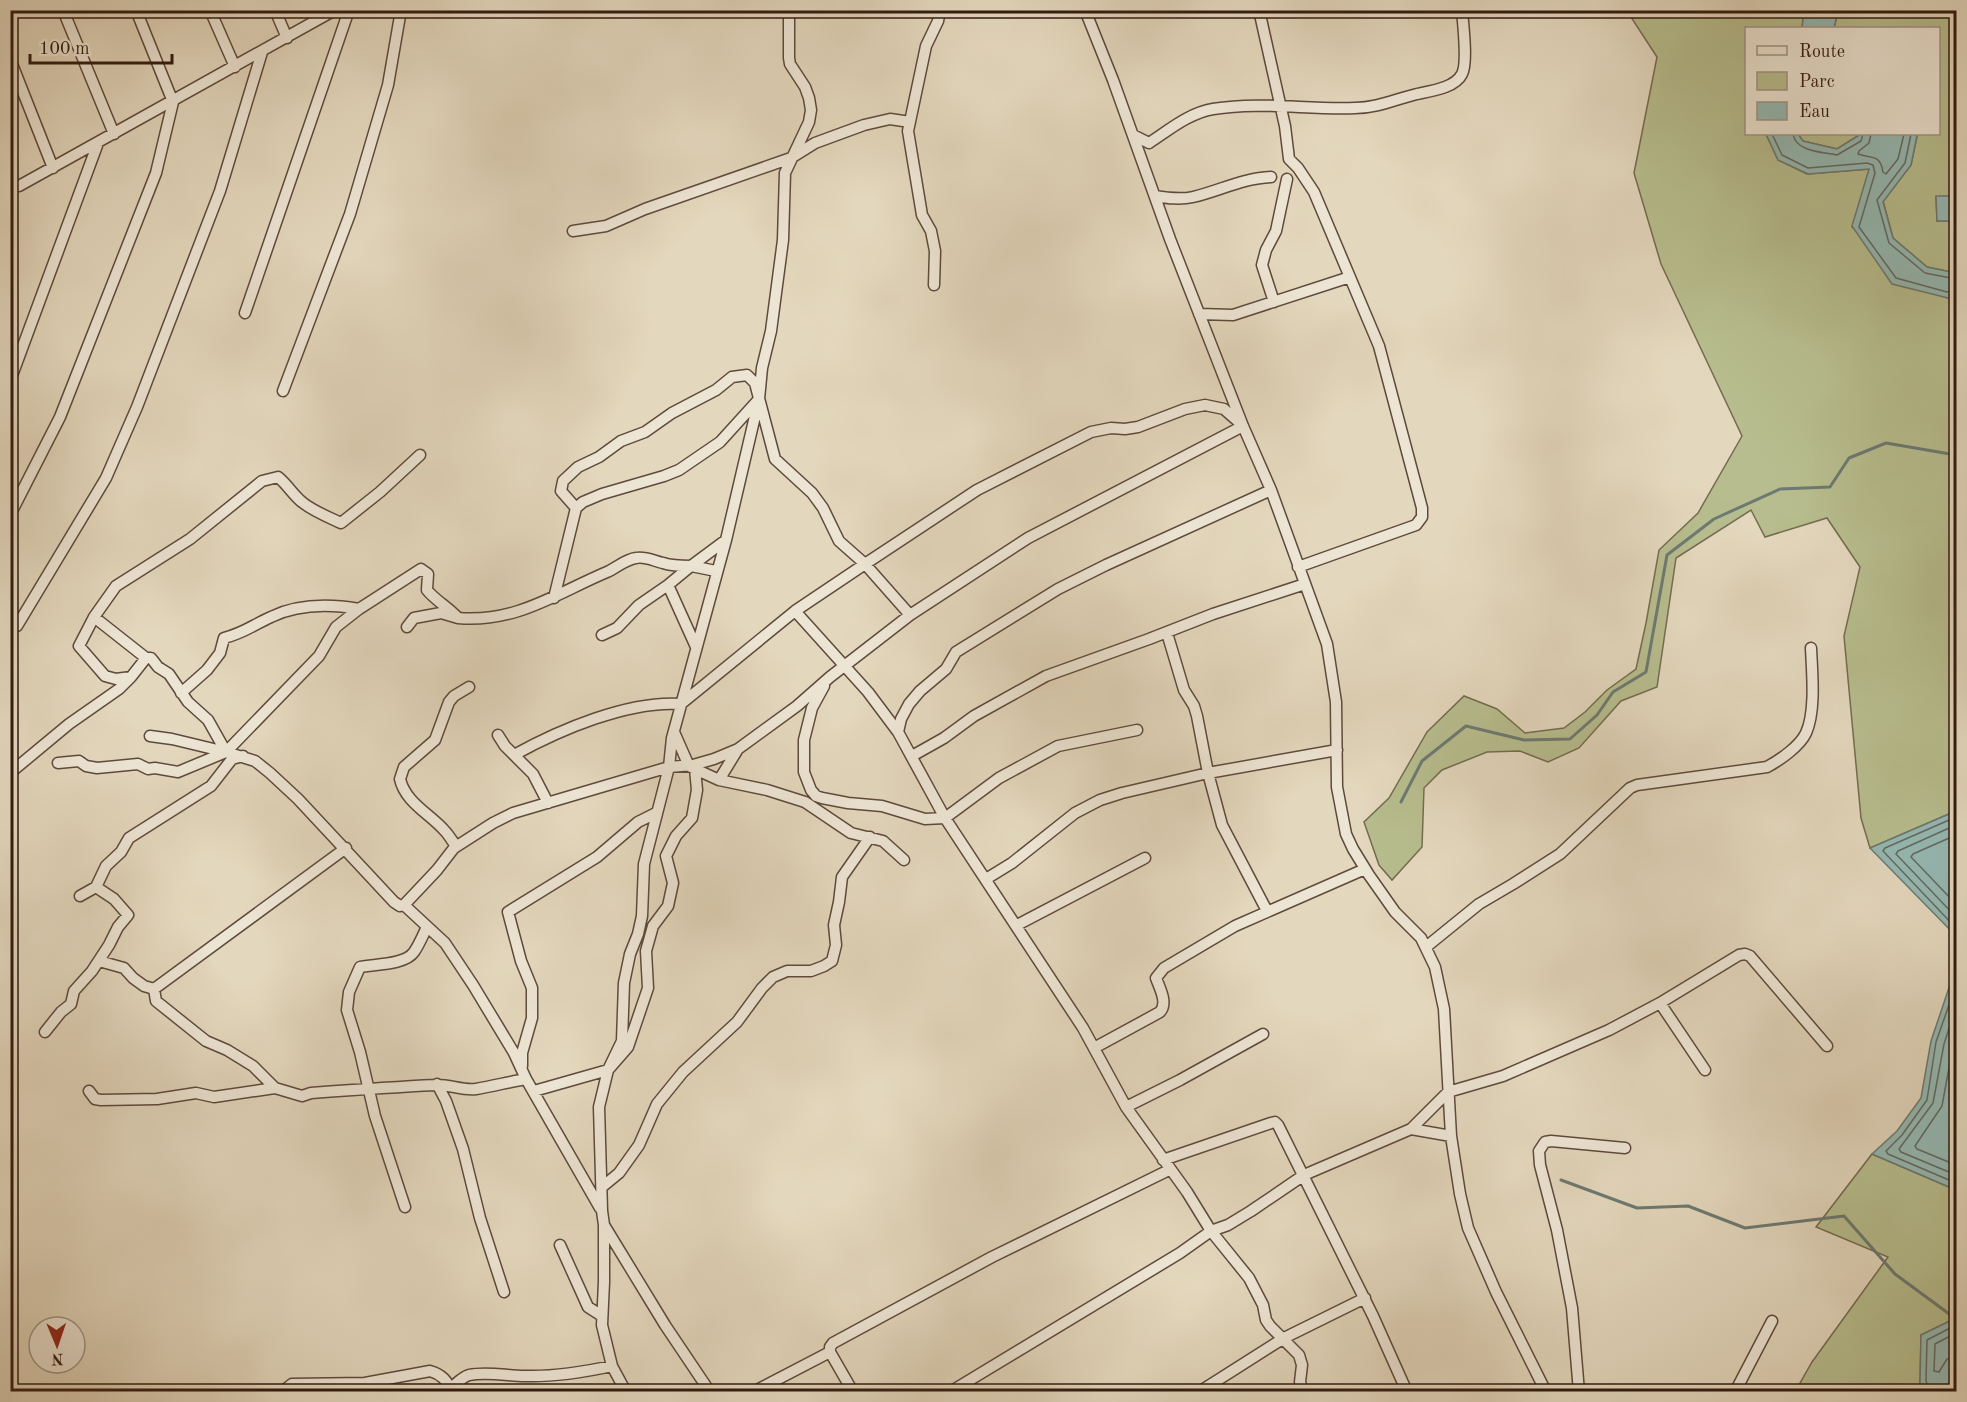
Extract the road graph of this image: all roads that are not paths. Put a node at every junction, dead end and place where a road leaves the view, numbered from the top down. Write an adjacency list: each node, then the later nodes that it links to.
1 (63, 10): 20 (street)
2 (136, 10): 17 (street)
3 (210, 10): 16 (street)
4 (275, 10): 13 (street)
5 (335, 10): 13 (street)
6 (349, 10): 33 (street)
7 (401, 10): 36 (street)
8 (789, 10): 23 (street)
9 (940, 10): 19 (street)
10 (1085, 10): 21 (street)
11 (1259, 10): 18 (street)
12 (1462, 10): 18 (street)
13 (287, 38): 14 (street)
14 (262, 52): 16 (street); 56 (street)
15 (10, 59): 24 (street)
16 (235, 67): 17 (street)
17 (173, 102): 20 (street); 42 (street)
18 (1281, 107): 21 (street); 30 (street)
19 (910, 122): 23 (street); 31 (street)
20 (114, 134): 22 (street)
21 (1132, 135): 28 (street)
22 (98, 143): 24 (street); 35 (street)
23 (792, 158): 29 (street); 37 (street)
24 (53, 168): 27 (street)
25 (1271, 177): 28 (street)
26 (1287, 179): 32 (street)
27 (10, 186)
28 (1155, 196): 34 (street)
29 (573, 231)
30 (1350, 277): 32 (street); 46 (street)
31 (934, 285)
32 (1274, 302): 34 (street)
33 (244, 313)
34 (1199, 314): 38 (street)
35 (10, 381)
36 (283, 391)
37 (759, 399): 41 (street); 41 (street); 43 (street); 44 (street)
38 (1243, 426): 40 (street); 44 (street); 53 (street)
39 (420, 455): 54 (street)
40 (1271, 490): 46 (street); 71 (street)
41 (576, 508): 50 (street)
42 (10, 515)
43 (726, 540): 45 (street); 47 (street)
44 (865, 564): 52 (street); 53 (street)
45 (691, 566): 47 (street); 49 (street); 50 (street)
46 (1298, 567): 48 (street)
47 (716, 572): 60 (street)
48 (1305, 584): 58 (street); 75 (street)
49 (668, 585): 59 (street); 60 (street)
50 (554, 598): 55 (street)
51 (359, 609): 55 (street); 67 (street); 76 (street)
52 (795, 611): 63 (street); 68 (street)
53 (910, 615): 63 (street)
54 (94, 617): 62 (street); 64 (street)
55 (458, 618): 57 (street)
56 (16, 626)
57 (407, 627)
58 (1167, 633): 79 (street); 84 (street)
59 (602, 635)
60 (696, 647): 68 (street)
61 (1811, 648): 104 (street)
62 (146, 658): 64 (street); 67 (street)
63 (845, 666): 65 (street); 71 (street)
64 (131, 677): 83 (street)
65 (830, 677): 74 (street); 88 (street)
66 (469, 687): 90 (street)
67 (182, 693): 76 (street)
68 (681, 704): 70 (street); 77 (street)
69 (1137, 730): 88 (street)
70 (674, 732): 81 (street); 82 (street)
71 (898, 732): 79 (street)
72 (498, 735): 77 (street)
73 (150, 736): 76 (street)
74 (738, 749): 82 (street); 85 (street)
75 (1337, 750): 84 (street); 94 (street)
76 (226, 752): 78 (street); 80 (street)
77 (514, 755): 86 (street)
78 (244, 756): 91 (street); 96 (street)
79 (912, 756): 88 (street)
80 (58, 763)
81 (669, 767): 82 (street); 86 (street); 87 (street)
82 (692, 768): 85 (street); 112 (street)
83 (10, 773)
84 (1208, 773): 95 (street); 100 (street)
85 (719, 780): 89 (street)
86 (548, 803): 90 (street)
87 (656, 813): 112 (street); 114 (street)
88 (945, 818): 95 (street)
89 (870, 837): 93 (street); 127 (street)
90 (456, 846): 97 (street)
91 (346, 848): 99 (street); 106 (street)
92 (1145, 858): 102 (street)
93 (904, 860)
94 (1365, 869): 100 (street); 104 (street)
95 (986, 879): 102 (street)
96 (96, 888): 98 (street); 105 (street)
97 (414, 895): 99 (street); 101 (street)
98 (80, 896)
99 (404, 905): 101 (street)
100 (1267, 911): 111 (street)
101 (418, 918): 103 (street)
102 (1017, 925): 111 (street)
103 (427, 927): 114 (street); 117 (street)
104 (1426, 947): 120 (street)
105 (99, 961): 106 (street); 108 (street)
106 (154, 989): 116 (street)
107 (1660, 1003): 110 (street); 113 (street); 120 (street)
108 (45, 1032)
109 (1263, 1034): 121 (street)
110 (1827, 1046)
111 (1094, 1048): 121 (street)
112 (608, 1070): 119 (street); 127 (street)
113 (1705, 1070)
114 (524, 1074): 115 (street); 119 (street)
115 (437, 1084): 117 (street); 133 (street)
116 (275, 1088): 117 (street); 118 (street)
117 (368, 1089): 128 (street)
118 (89, 1091)
119 (534, 1091): 129 (street)
120 (1448, 1092): 122 (street); 123 (street)
121 (1126, 1107): 125 (street)
122 (1411, 1129): 123 (street); 126 (street)
123 (1451, 1136): 151 (street)
124 (1625, 1148): 152 (street)
125 (1166, 1165): 126 (street); 131 (street); 138 (street)
126 (1304, 1175): 131 (street); 134 (street)
127 (602, 1186): 129 (street)
128 (405, 1207)
129 (602, 1211): 130 (street)
130 (604, 1225): 135 (street); 144 (street)
131 (1211, 1231): 137 (street); 147 (street)
132 (560, 1245): 135 (street)
133 (504, 1292)
134 (1365, 1298): 137 (street); 150 (street)
135 (602, 1316): 139 (street)
136 (1772, 1321): 153 (street)
137 (1284, 1338): 148 (street); 149 (street)
138 (830, 1352): 145 (street); 146 (street)
139 (614, 1371): 140 (street); 142 (street); 143 (street)
140 (451, 1390): 141 (street)
141 (282, 1392)
142 (616, 1392)
143 (626, 1392)
144 (710, 1392)
145 (753, 1392)
146 (853, 1392)
147 (951, 1392)
148 (1199, 1392)
149 (1302, 1392)
150 (1407, 1392)
151 (1546, 1392)
152 (1579, 1392)
153 (1735, 1392)

